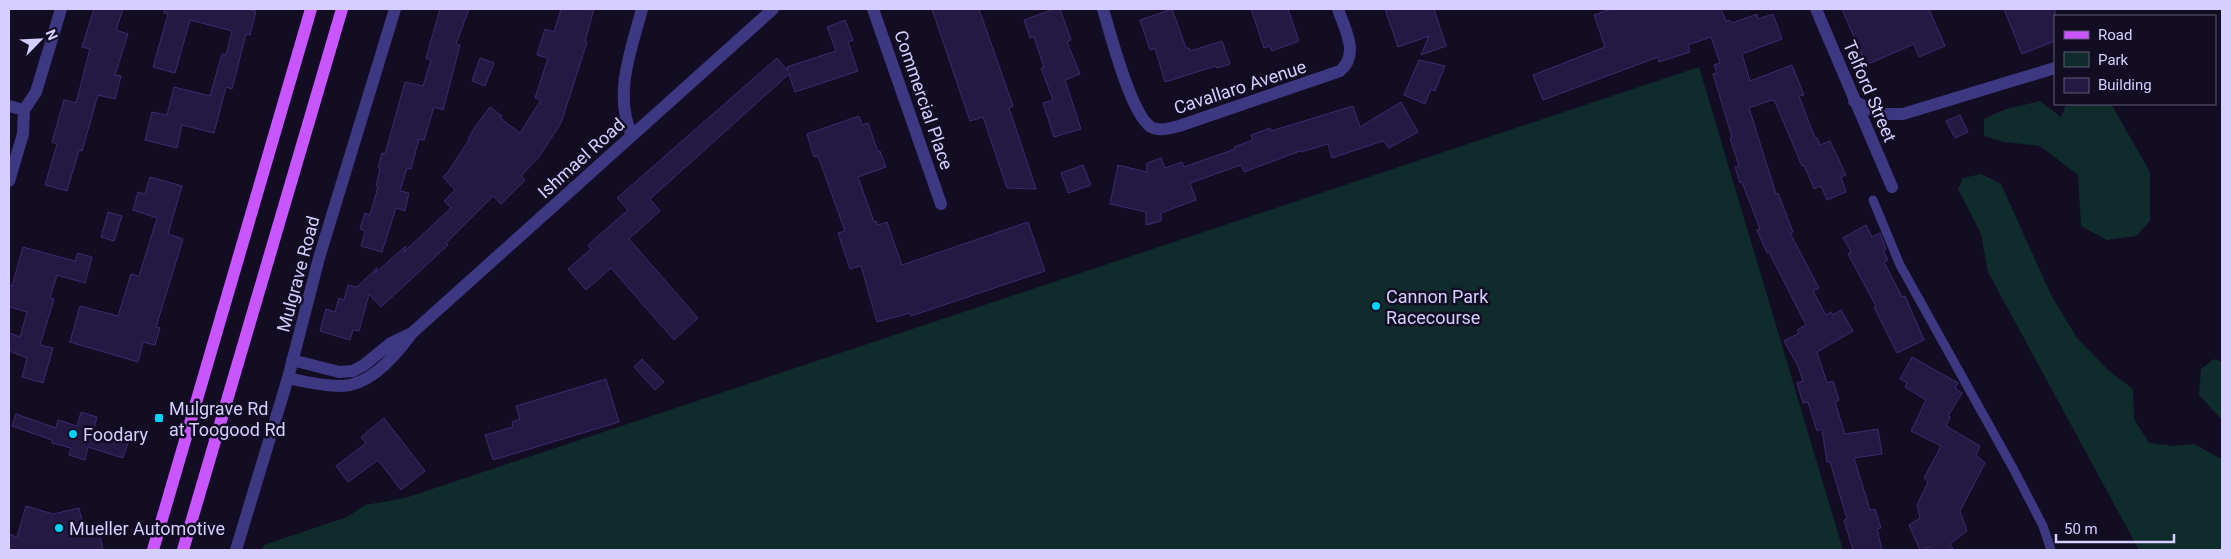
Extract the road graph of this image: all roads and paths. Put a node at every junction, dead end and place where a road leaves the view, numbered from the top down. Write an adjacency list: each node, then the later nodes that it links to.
1 (61, 9): 14 (street)
2 (312, 9): 23 (main road)
3 (342, 9): 24 (main road, Mulgrave Road)
4 (395, 9): 21 (street, Mulgrave Road)
5 (642, 9): 15 (street)
6 (773, 9): 15 (street, Ishmael Road)
7 (873, 9): 19 (street, Commercial Place)
8 (1103, 9): 9 (street, Cavallaro Avenue)
9 (1338, 9)
10 (1816, 9): 12 (street, Telford Street)
11 (2054, 68): 12 (street)
12 (1854, 101): 17 (street, Telford Street)
13 (9, 106): 14 (street)
14 (24, 110): 16 (street)
15 (632, 136): 20 (street, Ishmael Road)
16 (9, 181)
17 (1892, 187)
18 (1873, 200): 26 (lane)
19 (941, 204)
20 (412, 333): 21 (street, Ishmael Road); 22 (street, Ishmael Road)
21 (292, 360): 22 (street, Mulgrave Road)
22 (288, 378): 25 (street, Mulgrave Road)
23 (152, 550)
24 (183, 550)
25 (236, 550)
26 (2051, 550)

